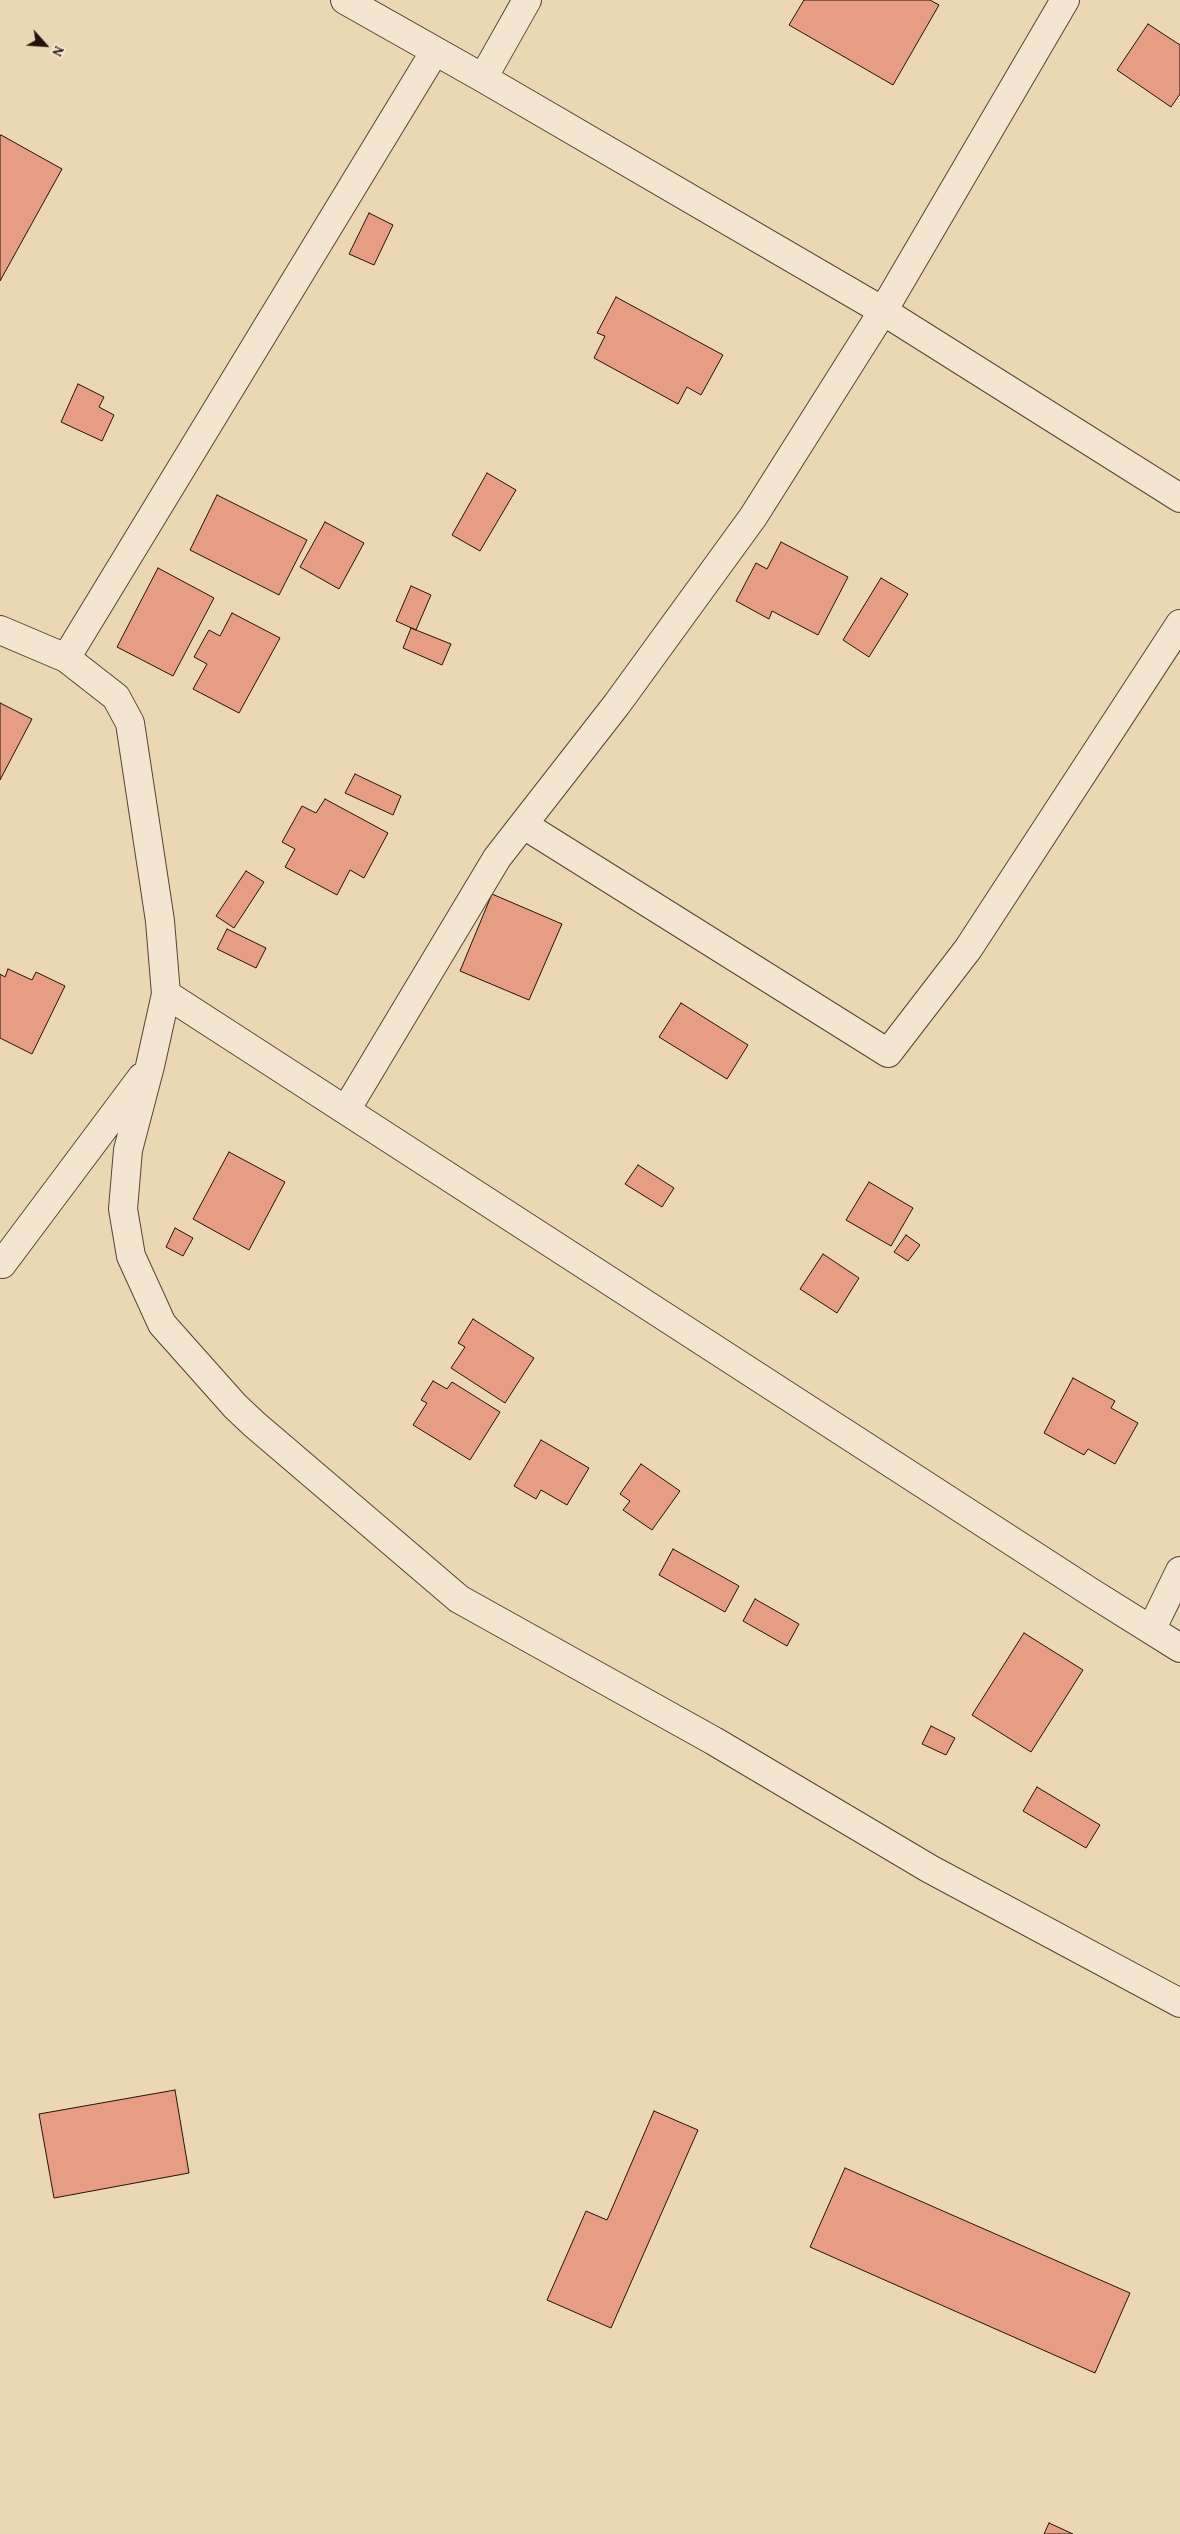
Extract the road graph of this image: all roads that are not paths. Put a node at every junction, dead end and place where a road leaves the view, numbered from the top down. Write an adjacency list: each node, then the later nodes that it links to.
1 (345, 0): 4 (street)
2 (528, 0): 5 (street)
3 (1065, 0): 6 (street)
4 (435, 51): 5 (street); 10 (street)
5 (483, 78): 6 (street)
6 (883, 311): 7 (street); 11 (street)
7 (1180, 498)
8 (1180, 624): 11 (street)
9 (0, 630): 10 (street)
10 (66, 658): 12 (street)
11 (524, 825): 14 (street)
12 (166, 994): 13 (street); 14 (street)
13 (150, 1066): 15 (street); 19 (street)
14 (347, 1112): 17 (street)
15 (0, 1264)
16 (1180, 1572): 17 (street)
17 (1151, 1630): 18 (street)
18 (1180, 1648)
19 (1180, 2003)

